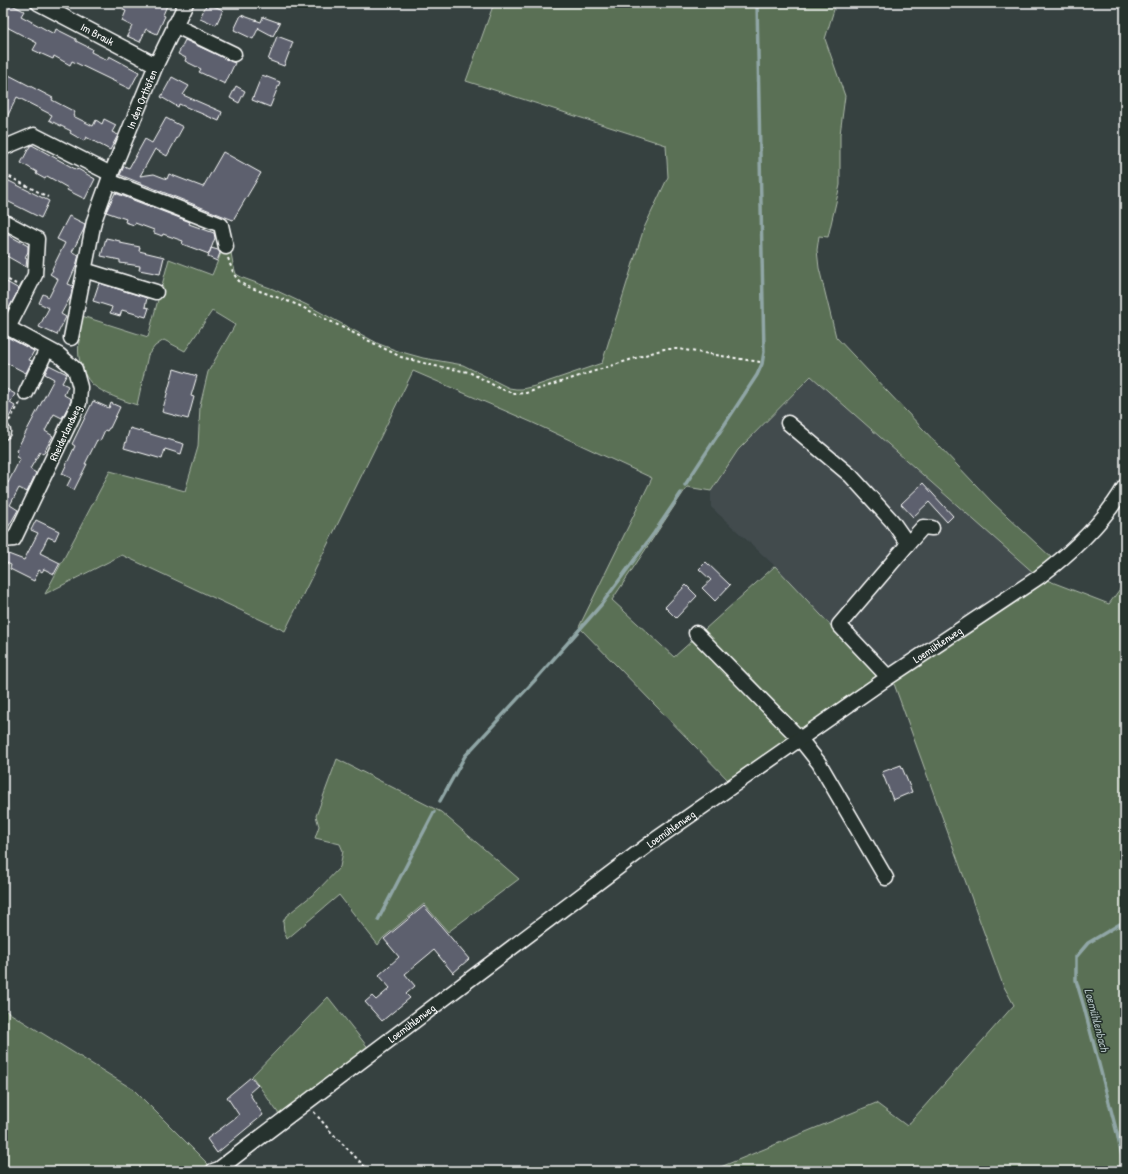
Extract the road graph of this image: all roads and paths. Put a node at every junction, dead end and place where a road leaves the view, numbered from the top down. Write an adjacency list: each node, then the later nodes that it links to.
1 (38, 3): 5 (street, Im Brauk)
2 (186, 3): 3 (street, In den Orthöfen)
3 (174, 25): 4 (street); 5 (street, In den Orthöfen)
4 (234, 54)
5 (156, 65): 7 (street, In den Orthöfen)
6 (3, 148): 7 (street)
7 (110, 178): 11 (street); 12 (street, In den Orthöfen)
8 (3, 185): 9 (path)
9 (48, 197)
10 (3, 221): 14 (street)
11 (226, 247): 17 (path)
12 (84, 270): 13 (street); 15 (street, In den Orthöfen)
13 (156, 292)
14 (6, 326): 16 (street, Rheiderlandweg)
15 (71, 338)
16 (47, 349): 18 (street); 23 (street, Rheiderlandweg)
17 (760, 362)
18 (26, 393): 20 (path)
19 (788, 423): 24 (street)
20 (3, 431)
21 (1125, 486): 26 (street, Loemühlenweg)
22 (932, 528): 24 (street)
23 (3, 540)
24 (908, 544): 26 (street)
25 (696, 633): 27 (street)
26 (888, 677): 27 (street, Loemühlenweg)
27 (800, 739): 28 (street); 29 (street, Loemühlenweg)
28 (886, 878)
29 (307, 1103): 30 (street, Loemühlenweg); 31 (path)
30 (213, 1171)
31 (369, 1171)

